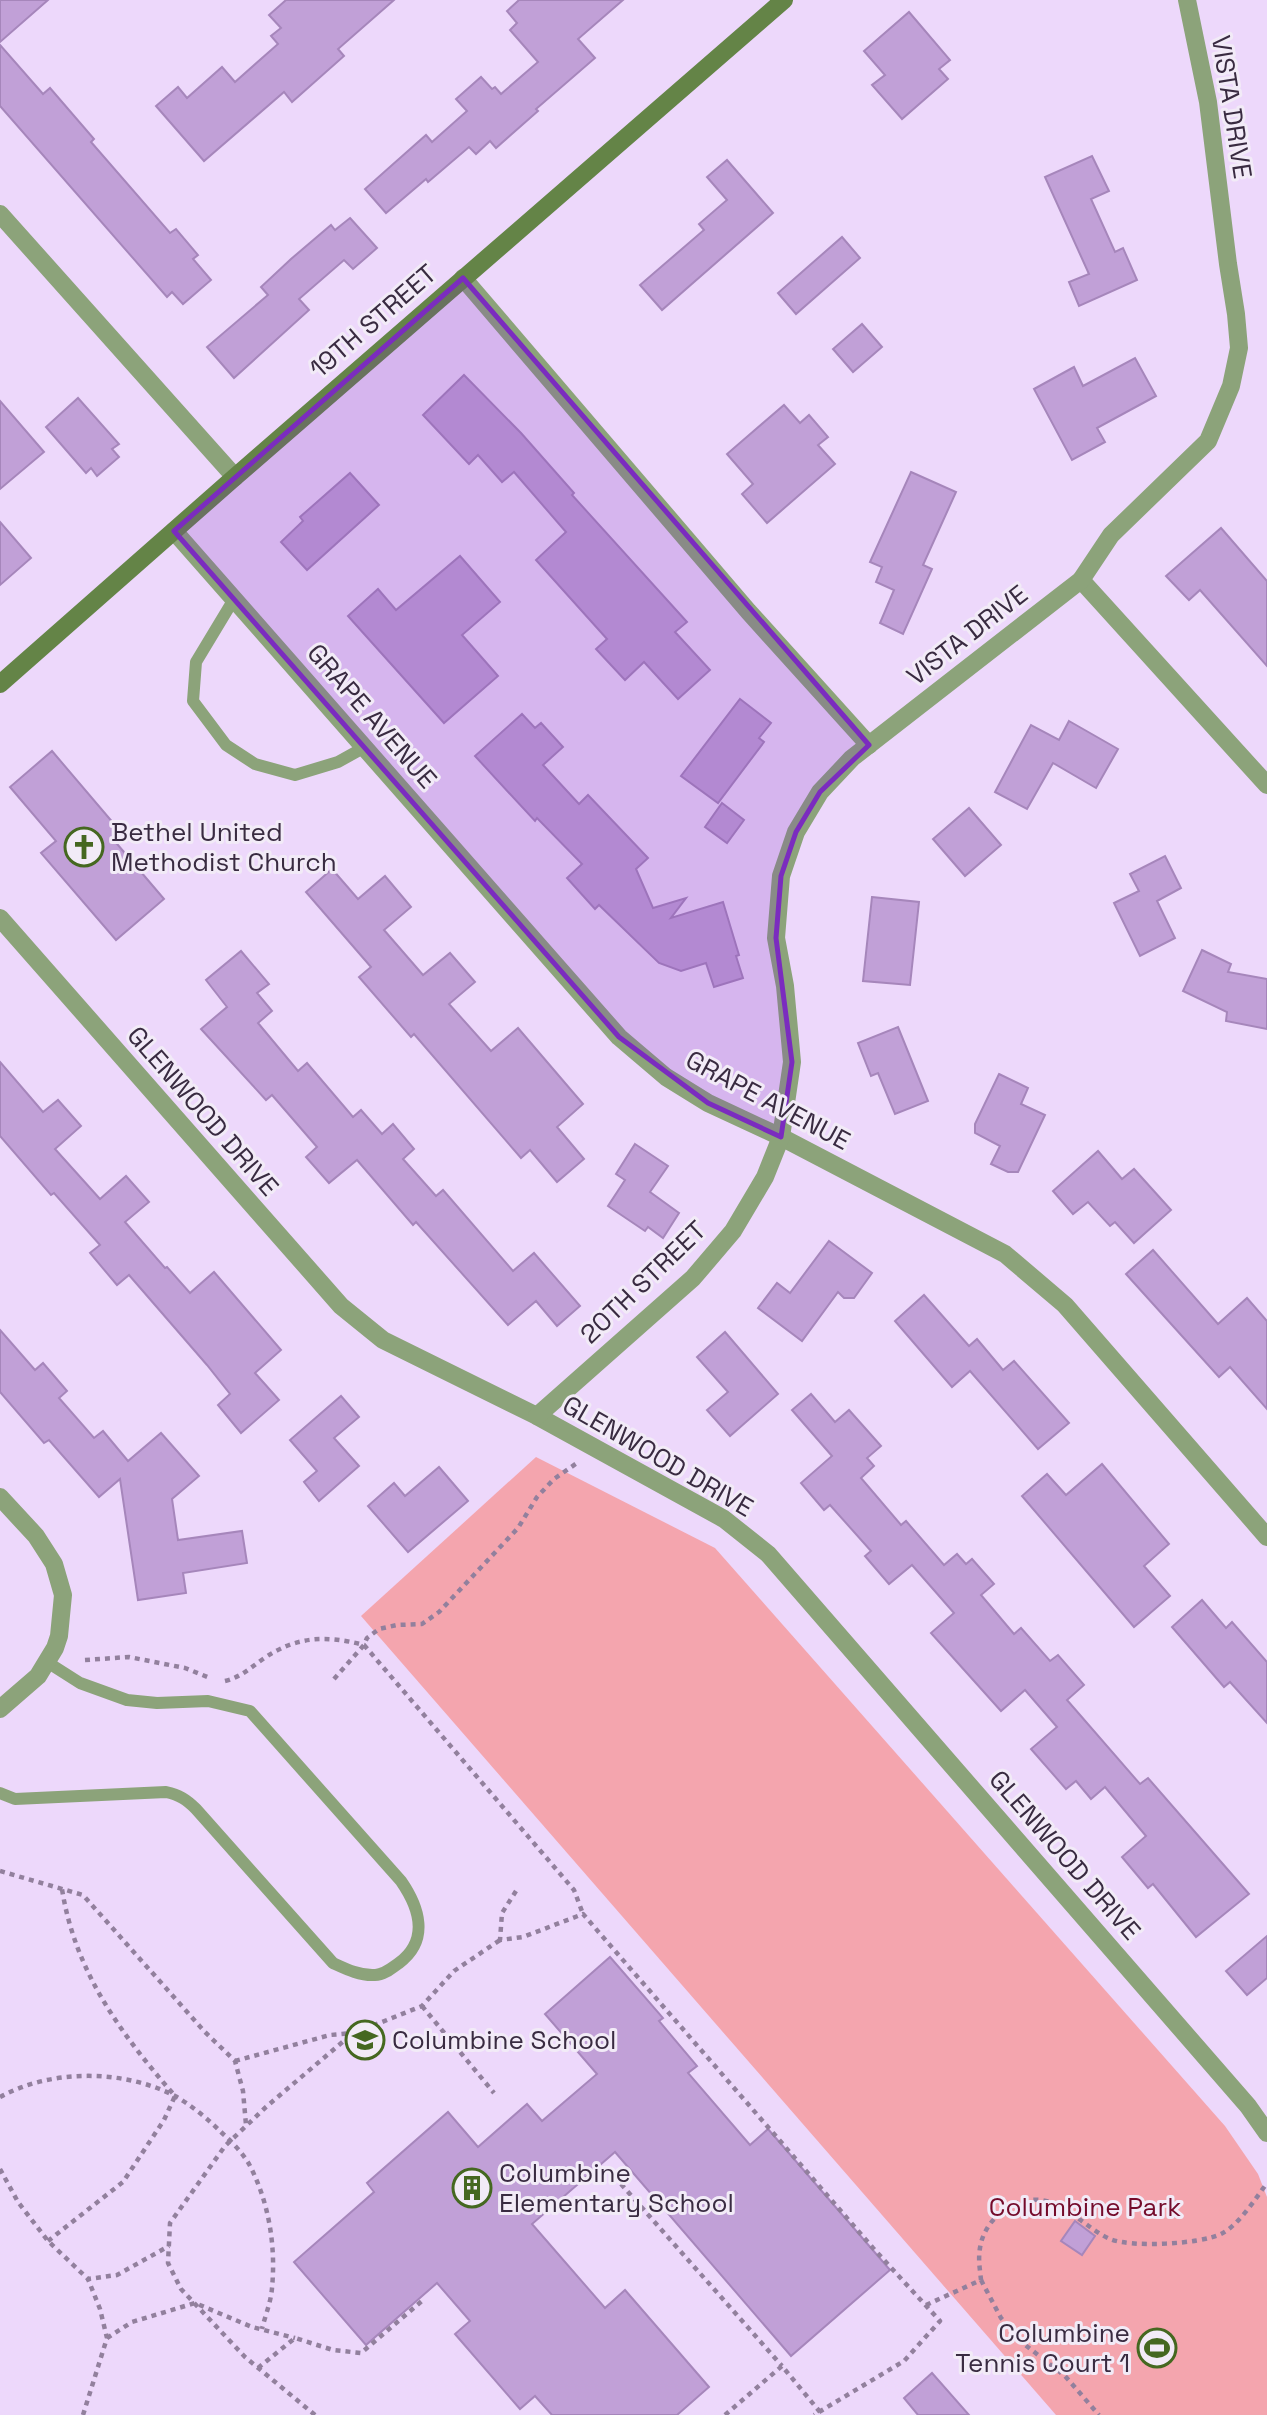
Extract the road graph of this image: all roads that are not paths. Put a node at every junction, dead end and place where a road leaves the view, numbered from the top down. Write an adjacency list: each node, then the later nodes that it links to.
1 (783, 0): 4 (street, 19TH STREET)
2 (1187, 0): 7 (street, VISTA DRIVE)
3 (2, 220): 5 (street)
4 (463, 278): 5 (street, 19TH STREET); 10 (street)
5 (235, 477): 6 (street, 19TH STREET)
6 (174, 531): 8 (street, GRAPE AVENUE); 9 (street, 19TH STREET)
7 (1081, 580): 10 (street, VISTA DRIVE); 12 (street)
8 (234, 599): 11 (street, GRAPE AVENUE); 11 (lane)
9 (0, 684)
10 (869, 745): 14 (street, 20TH STREET)
11 (365, 747): 14 (street, GRAPE AVENUE)
12 (1267, 785)
13 (0, 918): 15 (street, GLENWOOD DRIVE)
14 (781, 1137): 15 (street, 20TH STREET); 17 (street, GRAPE AVENUE)
15 (537, 1416): 21 (street, GLENWOOD DRIVE)
16 (0, 1497): 18 (street)
17 (1267, 1537)
18 (47, 1662): 19 (street); 20 (lane)
19 (0, 1709)
20 (0, 1793)
21 (1267, 2133)

